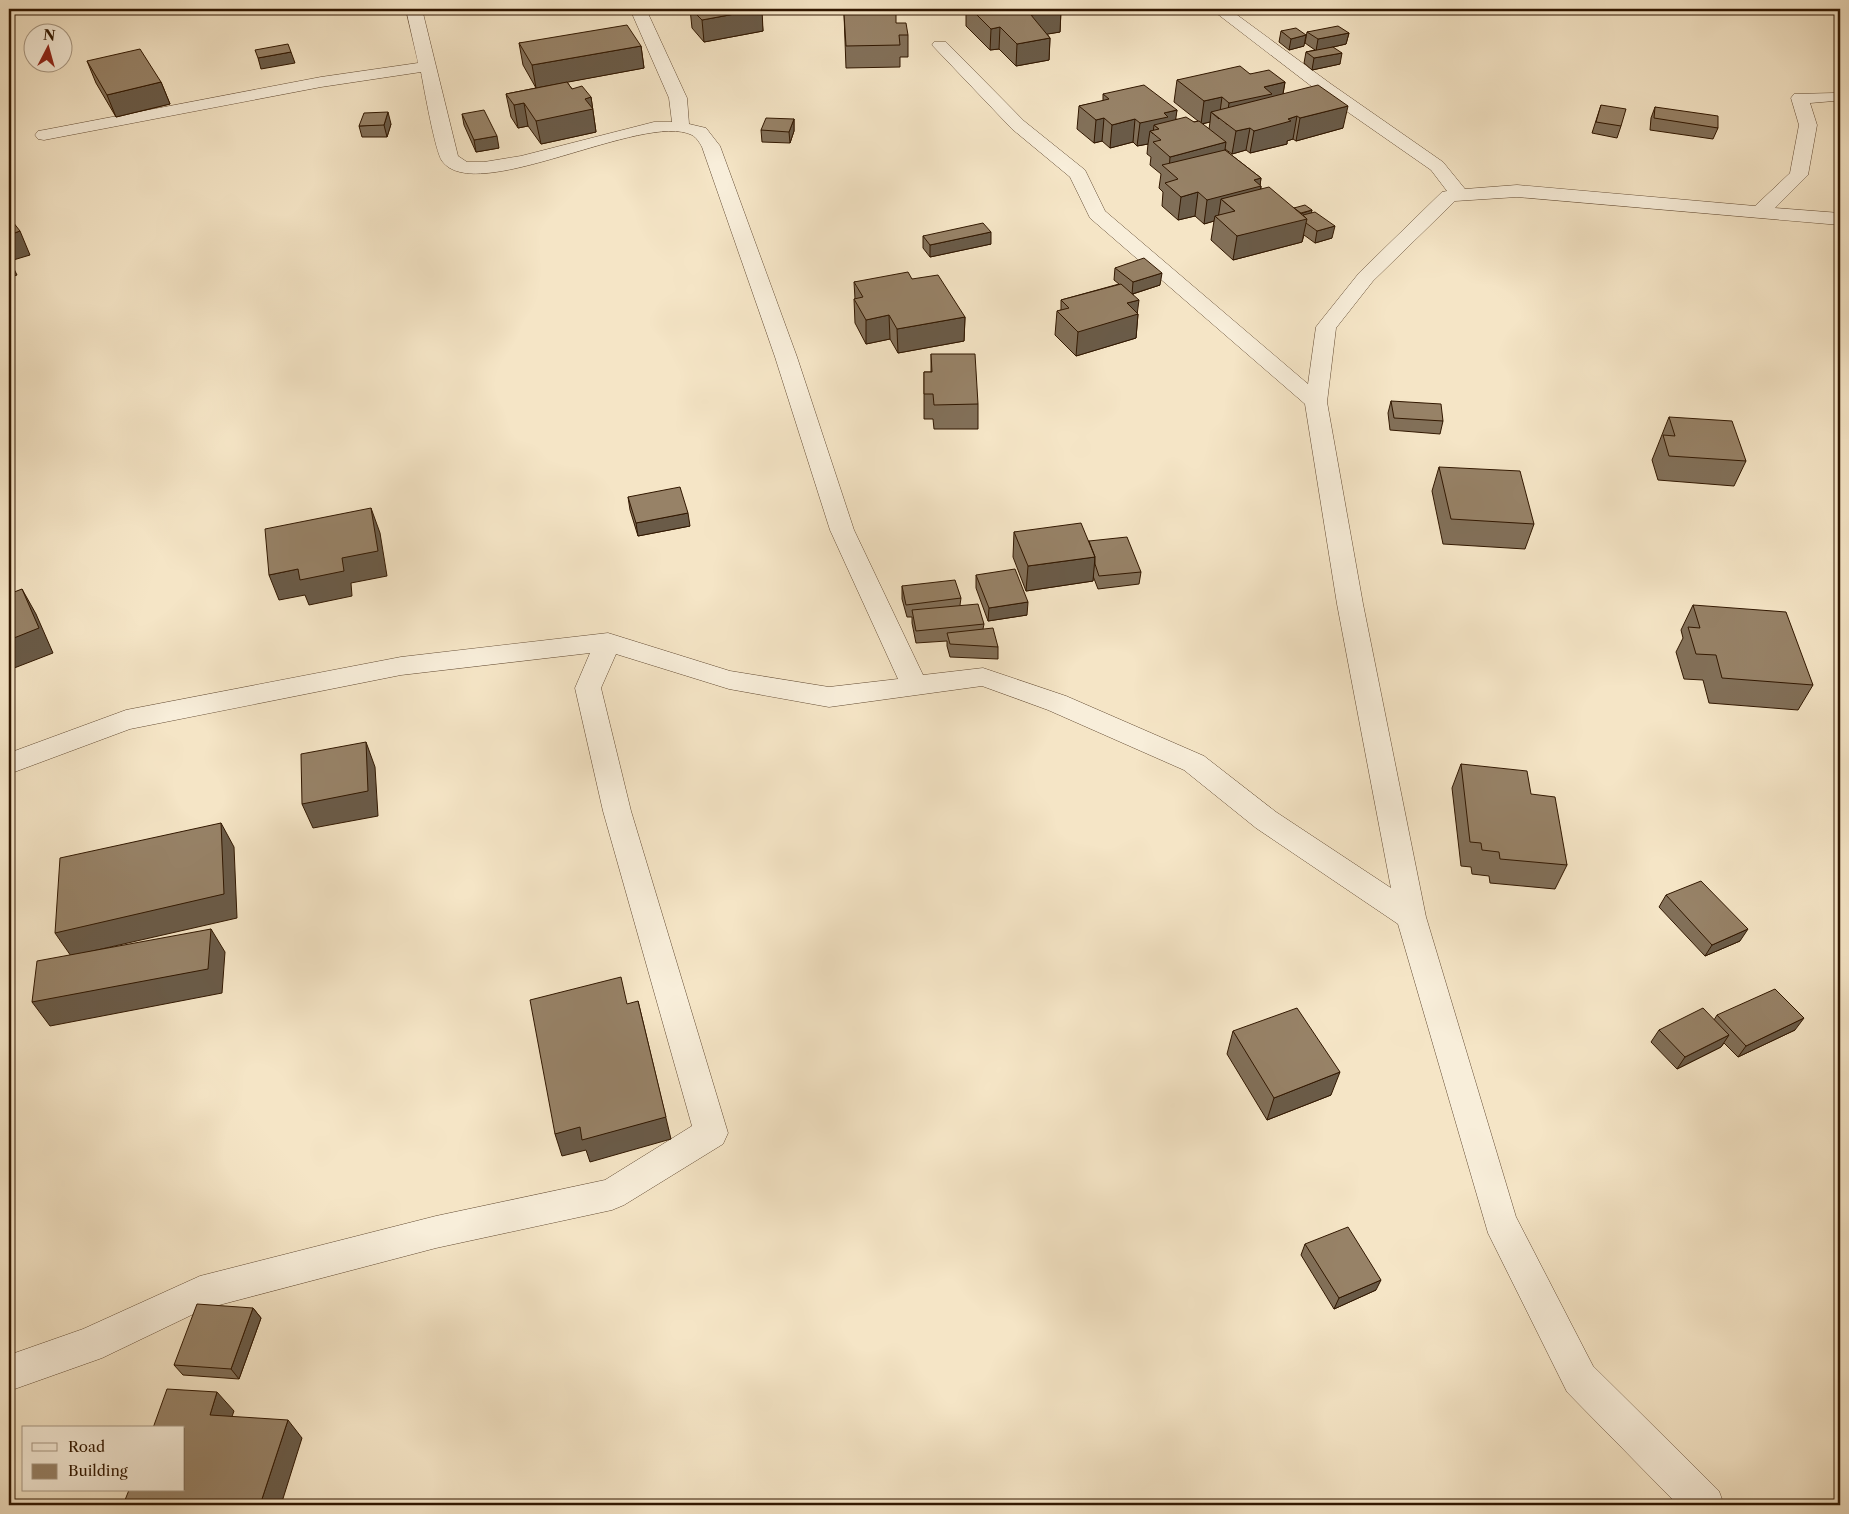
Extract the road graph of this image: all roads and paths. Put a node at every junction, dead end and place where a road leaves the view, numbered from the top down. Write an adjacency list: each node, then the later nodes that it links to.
1 (414, 9): 5 (street)
2 (638, 9): 7 (street)
3 (1219, 9): 9 (street)
4 (940, 45): 12 (street)
5 (429, 66): 7 (street); 8 (street)
6 (1828, 97): 10 (street)
7 (681, 127): 14 (street)
8 (44, 135)
9 (1460, 195): 10 (street); 12 (street)
10 (1759, 212): 11 (street)
11 (1840, 219)
12 (1316, 402): 16 (street)
13 (608, 642): 14 (street); 15 (street); 17 (street)
14 (914, 684): 16 (street)
15 (9, 764)
16 (1410, 917): 18 (street)
17 (9, 1373)
18 (1705, 1505)

